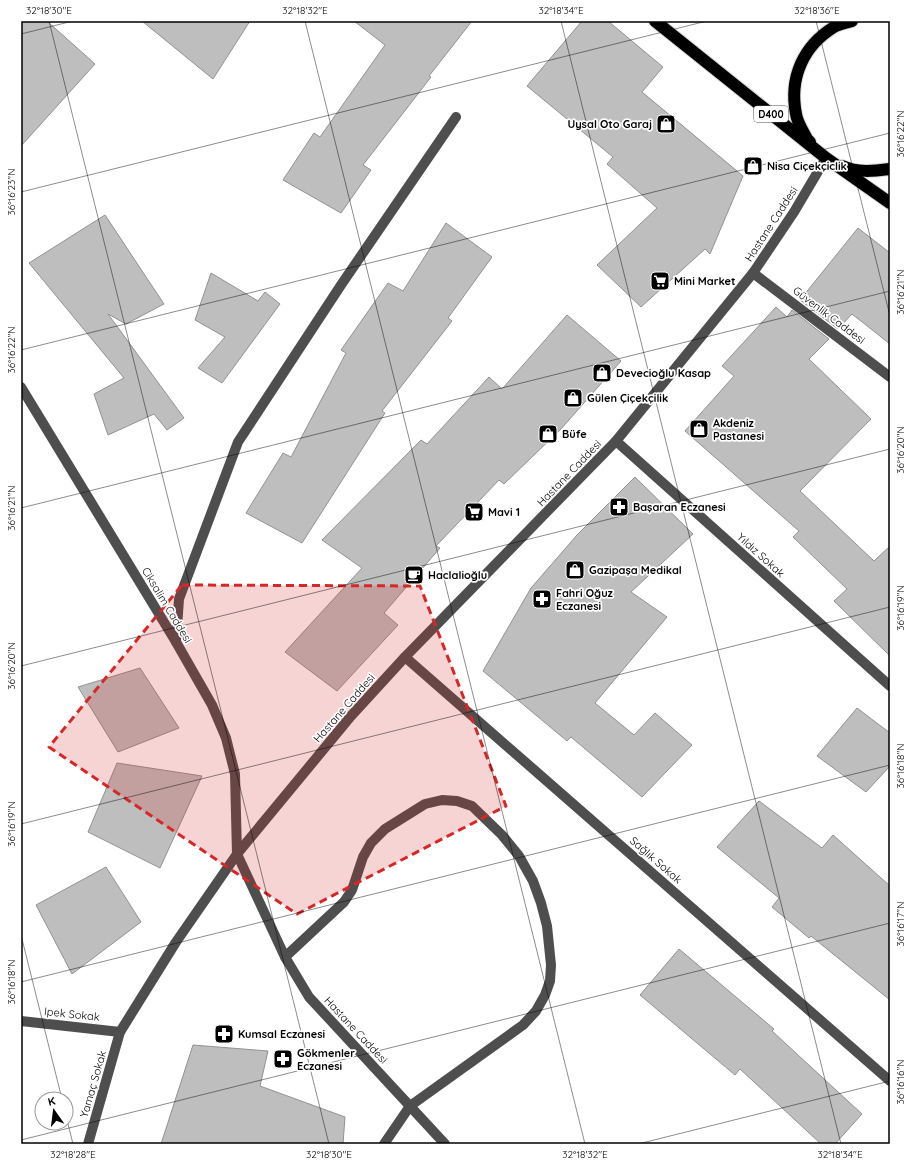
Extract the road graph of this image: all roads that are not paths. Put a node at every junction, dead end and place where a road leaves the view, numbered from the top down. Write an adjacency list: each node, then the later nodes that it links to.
1 (655, 21): 4 (highway, D400)
2 (852, 21): 4 (highway)
3 (456, 117): 11 (street)
4 (826, 158): 5 (highway); 6 (highway, D400); 7 (street, Hastane Caddesi)
5 (890, 169)
6 (890, 203)
7 (753, 273): 8 (street, Güvenlik Caddesi); 10 (street, Hastane Caddesi)
8 (890, 376)
9 (21, 386): 11 (street, Ciksalim Caddesi)
10 (616, 441): 12 (street, Hastane Caddesi); 13 (street, Yıldız Sokak)
11 (176, 642): 14 (street, Ciksalim Caddesi)
12 (405, 657): 14 (street, Hastane Caddesi); 18 (street, Sağlık Sokak)
13 (890, 686)
14 (237, 854): 15 (street, Hastane Caddesi); 17 (street, Hastane Caddesi)
15 (285, 957): 19 (street, Hastane Caddesi); 19 (street)
16 (21, 1021): 17 (street, Ipek Sokak)
17 (120, 1032): 20 (street, Yamaç Sokak)
18 (890, 1081)
19 (410, 1106): 21 (street); 22 (street, Hastane Caddesi)
20 (88, 1144)
21 (384, 1144)
22 (445, 1144)

